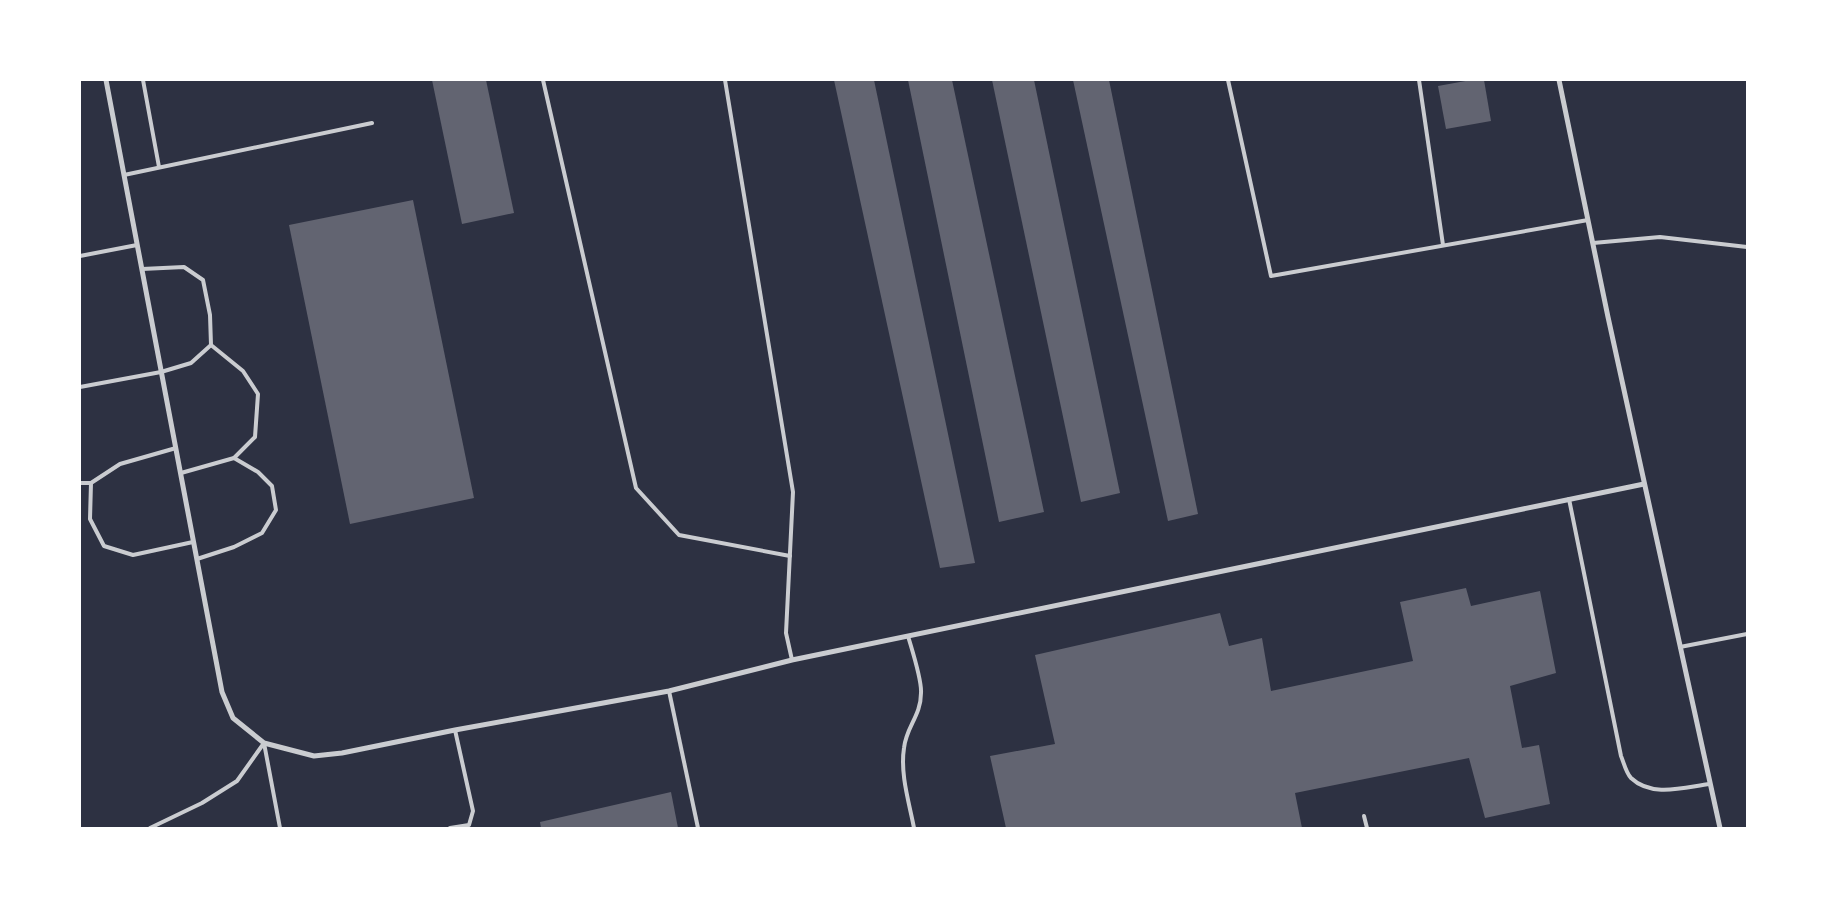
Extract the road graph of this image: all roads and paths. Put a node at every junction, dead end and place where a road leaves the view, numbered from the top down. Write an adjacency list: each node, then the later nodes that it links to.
1 (106, 80): 10 (street)
2 (143, 80): 9 (lane)
3 (543, 80): 29 (lane)
4 (725, 80): 29 (lane)
5 (1228, 80): 14 (lane)
6 (1419, 80): 14 (lane)
7 (1559, 80): 11 (street)
8 (372, 123): 9 (lane)
9 (160, 167): 10 (lane)
10 (124, 175): 13 (street)
11 (1588, 220): 12 (street); 14 (lane)
12 (1593, 243): 15 (lane); 26 (street)
13 (138, 245): 16 (lane); 17 (street)
14 (1444, 245)
15 (1747, 247)
16 (80, 256)
17 (142, 269): 18 (lane); 19 (street)
18 (211, 345): 19 (lane); 22 (lane)
19 (161, 372): 20 (lane); 21 (street)
20 (80, 387)
21 (176, 448): 23 (street); 25 (lane)
22 (234, 458): 23 (lane); 30 (lane)
23 (180, 474): 28 (street)
24 (80, 483): 25 (lane)
25 (92, 483): 28 (lane)
26 (1644, 484): 27 (street); 33 (street)
27 (1569, 500): 32 (street); 38 (lane)
28 (193, 542): 30 (street)
29 (790, 556): 34 (lane)
30 (197, 559): 37 (street)
31 (1747, 634): 33 (lane)
32 (908, 636): 34 (street); 44 (lane)
33 (1680, 646): 38 (street)
34 (792, 660): 35 (street)
35 (669, 691): 36 (street); 43 (lane)
36 (455, 730): 37 (street); 42 (lane)
37 (264, 744): 40 (lane); 41 (lane)
38 (1710, 784): 46 (street)
39 (1364, 816): 45 (lane)
40 (150, 828)
41 (280, 828)
42 (450, 828)
43 (698, 828)
44 (914, 828)
45 (1366, 828)
46 (1720, 828)

